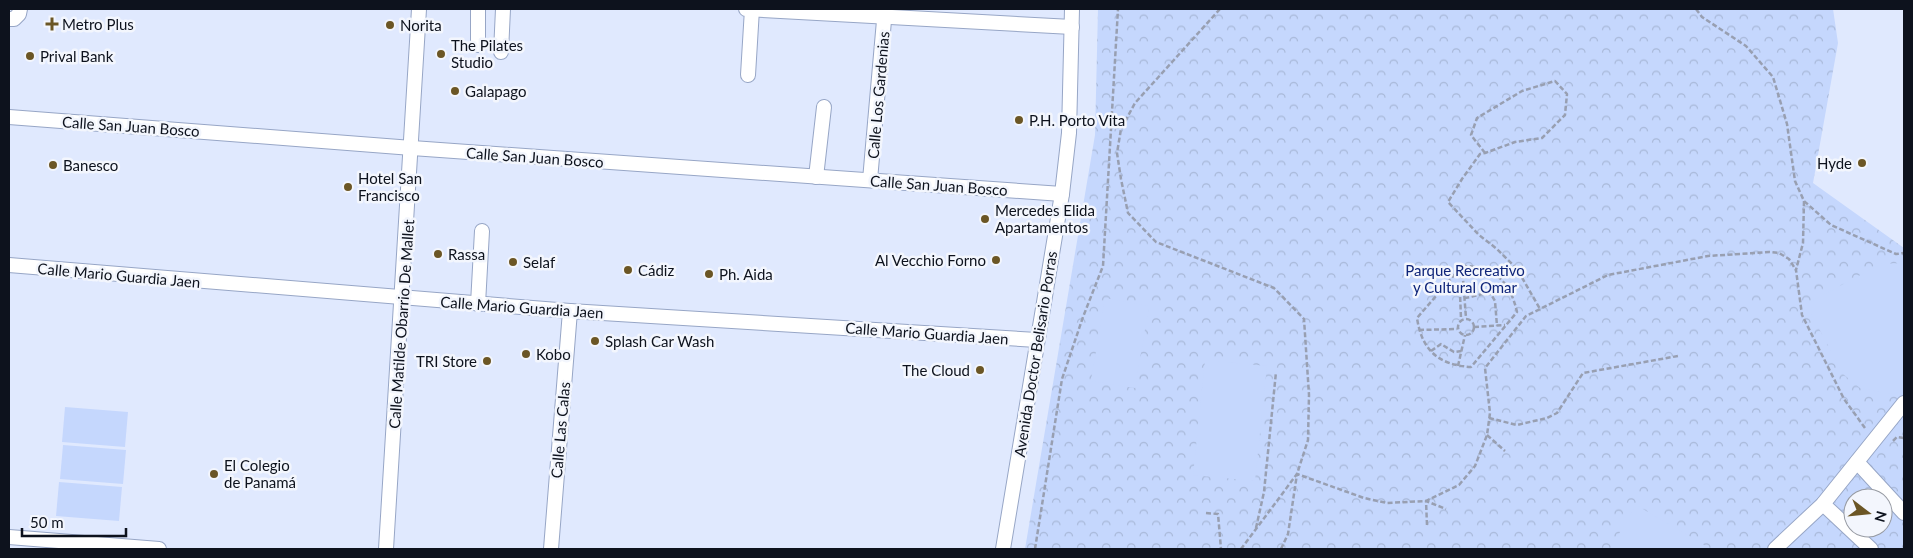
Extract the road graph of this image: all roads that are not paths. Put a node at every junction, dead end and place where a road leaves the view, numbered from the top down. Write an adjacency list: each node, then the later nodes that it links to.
1 (20, 9): 9 (street)
2 (419, 9): 16 (street, Calle Matilde Obarrio De Mallet)
3 (478, 9): 11 (street)
4 (503, 9): 12 (street)
5 (746, 9): 6 (street)
6 (752, 9): 8 (street); 13 (street)
7 (1072, 9): 10 (street, Avenida Doctor Belisario Porras)
8 (885, 13): 10 (street); 18 (street, Calle Los Gardenias)
9 (9, 19)
10 (1072, 27): 19 (street, Avenida Doctor Belisario Porras)
11 (478, 45)
12 (500, 52)
13 (748, 75)
14 (824, 107): 17 (street)
15 (9, 117): 16 (street, Calle San Juan Bosco)
16 (412, 148): 17 (street, Calle San Juan Bosco); 22 (street, Calle Matilde Obarrio De Mallet)
17 (816, 177): 18 (street, Calle San Juan Bosco)
18 (870, 180): 19 (street, Calle San Juan Bosco)
19 (1062, 194): 25 (street, Avenida Doctor Belisario Porras)
20 (482, 230): 23 (street)
21 (9, 265): 22 (street, Calle Mario Guardia Jaen)
22 (402, 298): 23 (street, Calle Mario Guardia Jaen); 32 (street, Calle Matilde Obarrio De Mallet)
23 (478, 304): 24 (street, Calle Mario Guardia Jaen)
24 (570, 311): 25 (street, Calle Mario Guardia Jaen); 33 (street, Calle Las Calas)
25 (1037, 340): 34 (street, Avenida Doctor Belisario Porras)
26 (1903, 408): 27 (street)
27 (1857, 462): 28 (street); 29 (street)
28 (1824, 504): 35 (street); 36 (street)
29 (1904, 513)
30 (9, 537): 31 (street)
31 (159, 549)
32 (386, 549)
33 (550, 549)
34 (1003, 549)
35 (1775, 549)
36 (1871, 549)

